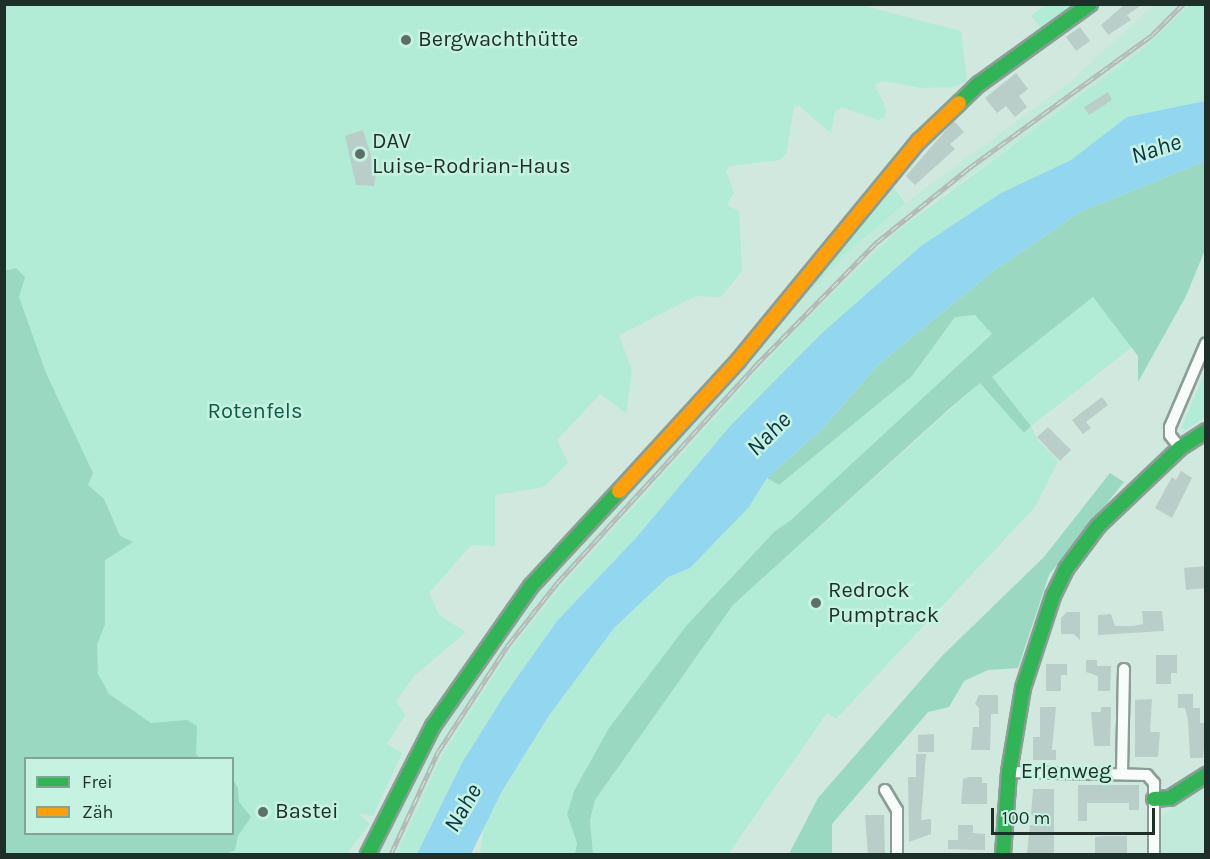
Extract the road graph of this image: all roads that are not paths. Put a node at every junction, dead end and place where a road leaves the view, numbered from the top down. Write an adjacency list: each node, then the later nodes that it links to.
1 (1090, 4): 11 (main road)
2 (1206, 343): 4 (street)
3 (1206, 430): 4 (main road)
4 (1180, 448): 6 (main road)
5 (1124, 669): 7 (street, Erlenweg)
6 (1009, 772): 7 (street, Erlenweg); 13 (main road)
7 (1122, 773): 10 (street, Erlenweg)
8 (1206, 775): 10 (main road)
9 (885, 790): 12 (street)
10 (1154, 800): 14 (street)
11 (368, 855)
12 (897, 855)
13 (1003, 855)
14 (1154, 855)

